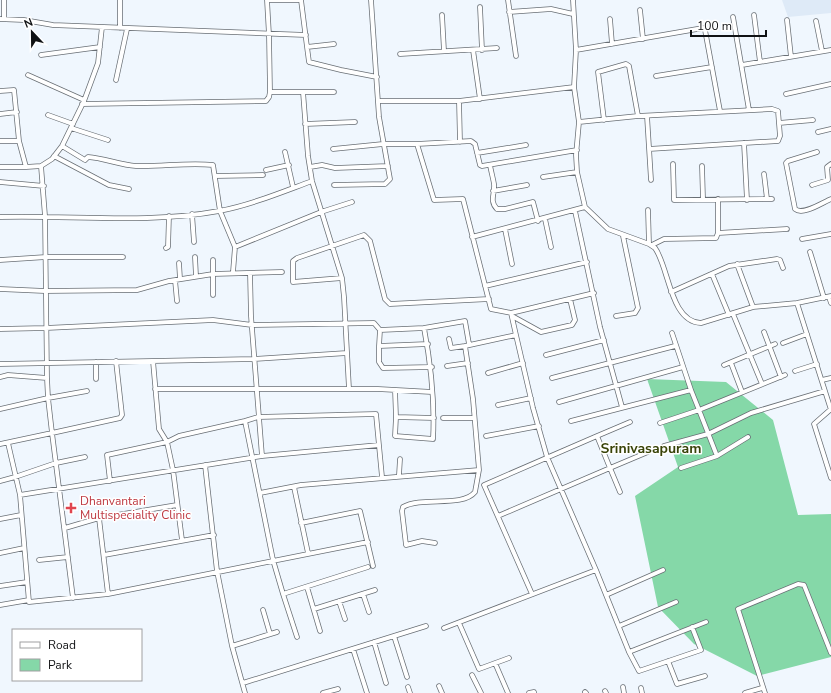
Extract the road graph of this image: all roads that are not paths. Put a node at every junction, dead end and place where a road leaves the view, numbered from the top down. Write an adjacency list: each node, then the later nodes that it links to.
1 (4, 0): 15 (street)
2 (120, 0): 20 (street)
3 (267, 0): 4 (street); 22 (street)
4 (301, 0): 23 (street)
5 (371, 0): 44 (street)
6 (508, 0): 10 (street)
7 (573, 0): 11 (street)
8 (480, 7): 31 (street)
9 (640, 10): 24 (street)
10 (509, 12): 11 (street); 38 (street)
11 (573, 14): 32 (street)
12 (442, 15): 34 (street)
13 (754, 15): 40 (street)
14 (733, 17): 41 (street)
15 (2, 18): 19 (street)
16 (610, 19): 26 (street)
17 (787, 20): 39 (street)
18 (816, 21): 35 (street)
19 (102, 27): 20 (street); 27 (street)
20 (120, 28): 21 (street)
21 (127, 29): 22 (street); 46 (street)
22 (269, 34): 23 (street); 50 (street)
23 (306, 35): 28 (street)
24 (643, 39): 26 (street); 42 (street)
25 (334, 44): 28 (street)
26 (612, 44): 32 (street)
27 (100, 47): 37 (street); 57 (street)
28 (307, 47): 44 (street)
29 (497, 48): 31 (street)
30 (474, 50): 31 (street); 34 (street); 54 (street)
31 (482, 50)
32 (576, 50): 48 (street)
33 (831, 50): 35 (street)
34 (444, 51): 36 (street)
35 (822, 51): 39 (street)
36 (400, 54)
37 (41, 55)
38 (516, 56)
39 (792, 57): 40 (street)
40 (760, 62): 41 (street)
41 (742, 65): 58 (street)
42 (712, 67): 45 (street); 59 (street)
43 (28, 75): 57 (street)
44 (377, 76): 55 (street)
45 (656, 76)
46 (116, 80)
47 (831, 84): 53 (street)
48 (574, 87): 54 (street); 68 (street)
49 (0, 92): 60 (street)
50 (270, 92): 51 (street); 57 (street)
51 (304, 92): 52 (street); 70 (street)
52 (334, 92)
53 (786, 94)
54 (480, 99): 56 (street)
55 (378, 101): 56 (street); 79 (street)
56 (459, 101): 77 (street)
57 (83, 102): 71 (street)
58 (749, 110): 59 (street); 69 (street)
59 (720, 111): 64 (street)
60 (17, 112): 61 (street); 76 (street)
61 (0, 114)
62 (48, 116): 71 (street)
63 (638, 116): 64 (street); 65 (street); 65 (street)
64 (647, 116): 84 (street)
65 (604, 120): 68 (street)
66 (813, 120): 69 (street)
67 (356, 122): 70 (street)
68 (579, 122): 85 (street)
69 (779, 123): 78 (street)
70 (305, 124): 99 (street)
71 (72, 126): 74 (street); 82 (street)
72 (831, 129): 73 (street)
73 (818, 132)
74 (108, 140)
75 (0, 141): 76 (street)
76 (19, 141): 98 (street)
77 (460, 142): 80 (street); 88 (street)
78 (744, 143): 84 (street); 119 (street)
79 (383, 144): 80 (street); 83 (street); 95 (street)
80 (417, 144): 137 (street)
81 (526, 145): 88 (street)
82 (62, 146): 89 (street); 104 (street)
83 (333, 149)
84 (649, 149): 106 (street)
85 (577, 150): 93 (street); 101 (street)
86 (285, 152): 92 (street)
87 (817, 152): 118 (street)
88 (477, 153): 93 (street)
89 (54, 156): 94 (street); 114 (street)
90 (673, 164): 116 (street)
91 (831, 164): 111 (street)
92 (289, 165): 100 (street); 113 (street)
93 (490, 165): 115 (street)
94 (41, 166): 98 (street); 112 (street)
95 (388, 166): 99 (street); 109 (street)
96 (702, 166): 116 (street)
97 (0, 167): 98 (street)
98 (26, 167)
99 (310, 167): 107 (street)
100 (266, 170)
101 (577, 172): 105 (street); 121 (street)
102 (764, 174): 119 (street)
103 (263, 175): 104 (street)
104 (215, 176): 123 (street)
105 (543, 177)
106 (651, 180)
107 (312, 181): 113 (street); 125 (street)
108 (0, 182): 112 (street)
109 (334, 185)
110 (527, 185): 115 (street)
111 (812, 185)
112 (44, 186): 127 (street)
113 (293, 188): 123 (street)
114 (129, 189)
115 (493, 191): 131 (street)
116 (703, 199): 117 (street)
117 (718, 199): 119 (street); 134 (street)
118 (831, 199)
119 (747, 200)
120 (352, 202): 125 (street)
121 (585, 207): 124 (street); 136 (street)
122 (648, 210): 140 (street)
123 (220, 211): 126 (street); 142 (street)
124 (575, 211): 130 (street); 151 (street)
125 (321, 212): 141 (street); 142 (street)
126 (192, 214): 128 (street); 139 (street)
127 (46, 216): 128 (street); 129 (street); 146 (street)
128 (169, 216): 144 (street)
129 (0, 217)
130 (545, 219): 131 (street); 143 (street)
131 (538, 221): 132 (street)
132 (505, 229): 137 (street); 153 (street)
133 (787, 229): 134 (street)
134 (718, 233): 140 (street)
135 (831, 234): 138 (street)
136 (623, 236): 140 (street); 179 (street)
137 (472, 237): 164 (street)
138 (802, 239)
139 (194, 242)
140 (650, 244): 167 (street)
141 (331, 246): 162 (street); 162 (street); 171 (street)
142 (235, 247): 156 (street)
143 (551, 247)
144 (166, 248)
145 (810, 252): 170 (street)
146 (46, 257): 147 (street); 149 (street); 166 (street)
147 (123, 257)
148 (196, 257): 161 (street)
149 (0, 260)
150 (213, 260): 159 (street)
151 (587, 262): 164 (street); 168 (street)
152 (179, 263): 163 (street)
153 (512, 264)
154 (737, 264): 155 (street); 160 (street); 176 (street)
155 (783, 268)
156 (233, 272): 158 (street); 159 (street)
157 (282, 272): 158 (street)
158 (250, 273): 181 (street)
159 (213, 274): 161 (street); 169 (street)
160 (712, 274): 167 (street); 177 (street)
161 (196, 276): 163 (street)
162 (342, 278): 180 (street)
163 (178, 280): 166 (street); 173 (street)
164 (485, 286): 171 (street)
165 (0, 289): 166 (street)
166 (45, 291): 182 (street)
167 (671, 292): 177 (street)
168 (594, 293): 172 (street); 191 (street)
169 (213, 295)
170 (828, 297): 174 (street); 175 (street)
171 (488, 299): 178 (street)
172 (570, 299): 178 (street); 178 (street)
173 (177, 301)
174 (797, 303): 176 (street); 188 (street)
175 (831, 303)
176 (753, 307): 177 (street)
177 (731, 314): 200 (street)
178 (512, 315): 189 (street)
179 (616, 316)
180 (346, 323): 181 (street); 185 (street); 199 (street)
181 (252, 325): 182 (street); 202 (street)
182 (46, 328): 184 (street); 205 (street)
183 (424, 328): 185 (street); 193 (street); 195 (street)
184 (0, 329)
185 (380, 330): 196 (street)
186 (764, 332): 198 (street)
187 (672, 333): 197 (street)
188 (808, 334): 192 (street); 212 (street)
189 (516, 335): 195 (street); 208 (street)
190 (449, 339): 195 (street)
191 (604, 340): 201 (street); 209 (street)
192 (783, 343)
193 (428, 344): 196 (street); 215 (street)
194 (775, 344): 198 (street)
195 (467, 345): 207 (street)
196 (379, 346): 215 (street)
197 (675, 346): 209 (street); 216 (street)
198 (770, 347): 200 (street); 225 (street)
199 (348, 353): 202 (street); 228 (street)
200 (750, 354): 210 (street); 225 (street)
201 (546, 356)
202 (254, 359): 204 (street); 229 (street)
203 (116, 361): 204 (street); 206 (street); 254 (street)
204 (153, 361): 227 (street)
205 (47, 362): 206 (street); 211 (street); 220 (street)
206 (96, 362): 223 (street)
207 (468, 363): 214 (street); 248 (street)
208 (523, 363): 218 (street); 237 (street)
209 (609, 363): 221 (street); 226 (street)
210 (731, 363): 213 (street); 235 (street)
211 (0, 364)
212 (817, 364): 217 (street); 224 (street)
213 (724, 365)
214 (447, 366)
215 (432, 367): 234 (street)
216 (683, 367): 226 (street); 231 (street)
217 (795, 371)
218 (488, 373)
219 (0, 377): 220 (street)
220 (47, 378): 236 (street)
221 (552, 378)
222 (831, 378): 224 (street)
223 (96, 379)
224 (822, 380): 233 (street)
225 (762, 384): 235 (street)
226 (616, 385): 238 (street); 240 (street)
227 (155, 389): 229 (street); 260 (street)
228 (349, 389): 229 (street); 230 (street)
229 (256, 390): 244 (street)
230 (396, 390): 234 (street); 245 (street)
231 (691, 390): 240 (street); 242 (street)
232 (87, 391): 236 (street)
233 (825, 391): 243 (street); 255 (street)
234 (432, 392): 246 (street)
235 (742, 392): 242 (street)
236 (48, 398): 241 (street); 254 (street)
237 (531, 398): 239 (street); 253 (street)
238 (559, 402)
239 (498, 405)
240 (622, 407): 250 (street)
241 (0, 409)
242 (699, 410): 252 (street); 255 (street)
243 (831, 410): 280 (street)
244 (258, 417): 249 (street); 262 (street); 265 (street)
245 (396, 417): 246 (street); 246 (street)
246 (434, 418)
247 (443, 418): 248 (street)
248 (474, 418): 276 (street)
249 (245, 421): 260 (street); 269 (street)
250 (571, 421)
251 (630, 422): 257 (street)
252 (660, 423)
253 (539, 426): 256 (street); 268 (street)
254 (52, 433): 259 (street); 271 (street)
255 (708, 434): 263 (street); 266 (street)
256 (486, 436)
257 (597, 436): 268 (street); 273 (street)
258 (748, 437): 266 (street)
259 (8, 442): 261 (street); 278 (street)
260 (167, 442): 275 (street); 282 (street)
261 (0, 444)
262 (379, 445): 265 (street); 279 (street)
263 (664, 446)
264 (648, 452): 273 (street)
265 (262, 456): 269 (street)
266 (717, 456): 274 (street)
267 (85, 457): 271 (street)
268 (547, 457): 284 (street); 291 (street)
269 (252, 458): 272 (street); 287 (street)
270 (400, 459): 277 (street)
271 (56, 463): 278 (street); 285 (street)
272 (205, 465): 275 (street); 296 (street)
273 (610, 468): 284 (street); 286 (street)
274 (681, 468)
275 (173, 470): 282 (street); 289 (street)
276 (479, 470): 277 (street); 299 (street)
277 (400, 475): 279 (street)
278 (15, 477): 281 (street); 288 (street)
279 (382, 477): 283 (street)
280 (831, 478)
281 (0, 481)
282 (110, 481): 285 (street)
283 (294, 487): 287 (street); 294 (street)
284 (561, 489): 291 (street); 307 (street)
285 (60, 490): 288 (street); 295 (street)
286 (620, 492)
287 (260, 493): 306 (street)
288 (20, 495): 290 (street)
289 (177, 505): 292 (street); 297 (street)
290 (20, 515): 293 (street); 300 (street)
291 (498, 516): 317 (street)
292 (99, 518): 295 (street); 303 (street)
293 (0, 519)
294 (301, 523): 298 (street); 302 (street)
295 (65, 528): 304 (street)
296 (214, 534): 297 (street); 309 (street)
297 (182, 540): 303 (street)
298 (368, 542): 302 (street); 312 (street)
299 (435, 543)
300 (24, 548): 301 (street); 310 (street)
301 (0, 553)
302 (308, 553): 306 (street)
303 (104, 555): 314 (street)
304 (68, 557): 305 (street); 319 (street)
305 (39, 560)
306 (273, 560): 309 (street); 315 (street)
307 (596, 570): 317 (street); 318 (street)
308 (663, 570): 318 (street)
309 (218, 571): 314 (street); 340 (street)
310 (27, 582): 311 (street); 320 (street)
311 (0, 586)
312 (307, 587): 315 (street); 324 (street)
313 (375, 590): 316 (street)
314 (108, 594): 319 (street)
315 (283, 594): 338 (street)
316 (363, 594): 321 (street); 326 (street)
317 (532, 594): 329 (street)
318 (606, 595): 331 (street)
319 (73, 598): 320 (street)
320 (29, 600): 323 (street)
321 (339, 601): 324 (street); 327 (street)
322 (676, 602): 331 (street)
323 (0, 605)
324 (314, 609): 334 (street)
325 (263, 610): 336 (street)
326 (369, 612)
327 (345, 619)
328 (706, 622): 333 (street)
329 (459, 623): 332 (street); 346 (street)
330 (426, 626): 337 (street)
331 (619, 626): 342 (street)
332 (444, 628)
333 (692, 628): 342 (street); 345 (street)
334 (320, 631)
335 (277, 632): 336 (street)
336 (270, 634): 340 (street)
337 (394, 636): 339 (street); 348 (street)
338 (297, 637)
339 (374, 642): 341 (street); 351 (street)
340 (232, 646): 350 (street)
341 (353, 649): 350 (street); 359 (street)
342 (629, 652): 345 (street)
343 (831, 653): 355 (street)
344 (508, 658): 346 (street)
345 (668, 661): 349 (street)
346 (495, 663): 363 (street)
347 (472, 674): 362 (street)
348 (407, 676)
349 (705, 676)
350 (243, 683): 357 (street)
351 (386, 683)
352 (439, 686): 361 (street)
353 (408, 687): 360 (street)
354 (623, 687): 364 (street)
355 (762, 688): 365 (street); 366 (street)
356 (338, 689): 358 (street)
357 (245, 693)
358 (323, 693)
359 (367, 693)
360 (410, 693)
361 (442, 693)
362 (481, 693)
363 (508, 693)
364 (624, 693)
365 (746, 693)
366 (765, 693)

